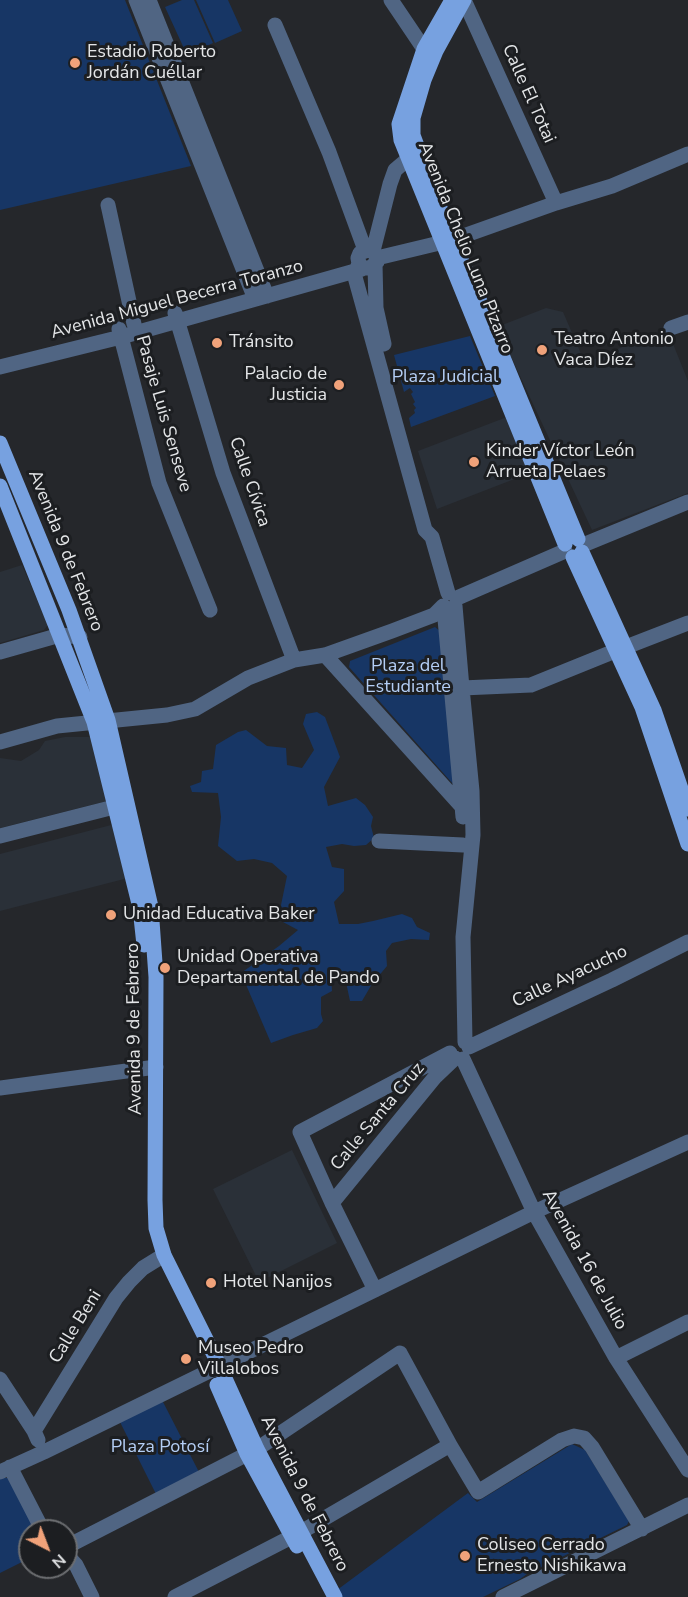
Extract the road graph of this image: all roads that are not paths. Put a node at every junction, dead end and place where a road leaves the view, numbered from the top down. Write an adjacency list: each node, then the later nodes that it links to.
1 (136, 0): 14 (street)
2 (148, 0): 14 (street)
3 (391, 0): 7 (street)
4 (452, 0): 7 (main road, Avenida Chelio Luna Pizarro)
5 (464, 0): 9 (main road, Avenida Chelio Luna Pizarro); 10 (street, Calle El Totai)
6 (275, 25): 13 (street)
7 (424, 49): 9 (main road, Avenida Chelio Luna Pizarro)
8 (688, 154): 10 (street, Avenida Miguel Becerra Toranzo)
9 (414, 157): 12 (main road, Avenida Chelio Luna Pizarro); 13 (street, Avenida 16 de Julio)
10 (556, 203): 12 (street, Avenida Miguel Becerra Toranzo)
11 (108, 205): 18 (street, Pasaje Luis Senseve)
12 (447, 241): 13 (street, Avenida Miguel Becerra Toranzo); 25 (main road, Avenida Chelio Luna Pizarro)
13 (365, 264): 14 (street, Avenida Miguel Becerra Toranzo); 14 (street, Avenida Miguel Becerra Toranzo); 24 (street, Avenida 16 de Julio); 24 (street, Avenida 16 de Julio)
14 (259, 294): 15 (street, Avenida Miguel Becerra Toranzo)
15 (176, 317): 18 (street, Avenida Miguel Becerra Toranzo); 34 (street, Calle Cívica)
16 (688, 322): 17 (street)
17 (671, 328)
18 (124, 330): 19 (street, Avenida Miguel Becerra Toranzo); 20 (street, Avenida Miguel Becerra Toranzo); 27 (street, Pasaje Luis Senseve)
19 (0, 360)
20 (0, 367)
21 (0, 444): 30 (main road, Avenida 9 de Febrero)
22 (0, 486): 29 (main road, Avenida 9 de Febrero)
23 (688, 502): 25 (street)
24 (432, 537): 26 (street, Avenida 16 de Julio)
25 (574, 548): 26 (street); 31 (main road, Avenida Chelio Luna Pizarro)
26 (450, 602): 33 (street); 35 (street, Avenida 16 de Julio); 40 (street, Avenida 16 de Julio)
27 (210, 610)
28 (688, 623): 31 (street)
29 (60, 635): 30 (street); 32 (street); 36 (main road, Avenida 9 de Febrero)
30 (80, 637): 36 (main road, Avenida 9 de Febrero)
31 (621, 649): 35 (street); 39 (main road, Avenida Chelio Luna Pizarro); 43 (main road, Avenida Chelio Luna Pizarro)
32 (0, 652)
33 (326, 655): 34 (street); 40 (street)
34 (294, 660): 36 (street)
35 (462, 688): 40 (street, Avenida 16 de Julio)
36 (101, 721): 37 (street); 38 (main road, Avenida 9 de Febrero); 47 (main road, Avenida 9 de Febrero)
37 (0, 742)
38 (114, 807): 41 (street); 47 (main road, Avenida 9 de Febrero)
39 (688, 809)
40 (468, 811): 44 (street, Avenida 16 de Julio); 46 (street, Avenida 16 de Julio)
41 (0, 836)
42 (379, 841): 44 (street)
43 (688, 844)
44 (463, 845): 46 (street, Avenida 16 de Julio)
45 (688, 942): 46 (street, Calle Ayacucho)
46 (460, 1050): 50 (street, Calle Santa Cruz); 50 (street, Calle Ayacucho); 51 (street, Avenida 16 de Julio)
47 (152, 1068): 48 (street); 52 (main road, Avenida 9 de Febrero)
48 (0, 1088)
49 (688, 1142): 51 (street)
50 (332, 1203): 53 (street)
51 (534, 1212): 53 (street); 55 (street, Avenida 16 de Julio)
52 (160, 1257): 56 (main road, Avenida 9 de Febrero); 58 (street, Calle Beni)
53 (375, 1290): 56 (street)
54 (688, 1322): 55 (street)
55 (616, 1358): 63 (street, Avenida 16 de Julio)
56 (214, 1367): 60 (main road, Avenida 9 de Febrero); 61 (street)
57 (0, 1379): 58 (street)
58 (34, 1431): 61 (street)
59 (450, 1445): 60 (street); 66 (street); 67 (street)
60 (252, 1451): 67 (main road, Avenida 9 de Febrero); 68 (street)
61 (44, 1452): 62 (street)
62 (5, 1469): 65 (street)
63 (688, 1470)
64 (688, 1505): 66 (street)
65 (36, 1519)
66 (642, 1529): 70 (street)
67 (297, 1534): 72 (street); 73 (main road, Avenida 9 de Febrero); 74 (main road, Avenida 9 de Febrero)
68 (78, 1541)
69 (78, 1569): 71 (street)
70 (527, 1592): 75 (street)
71 (92, 1597)
72 (175, 1597)
73 (324, 1597)
74 (335, 1597)
75 (503, 1597)

